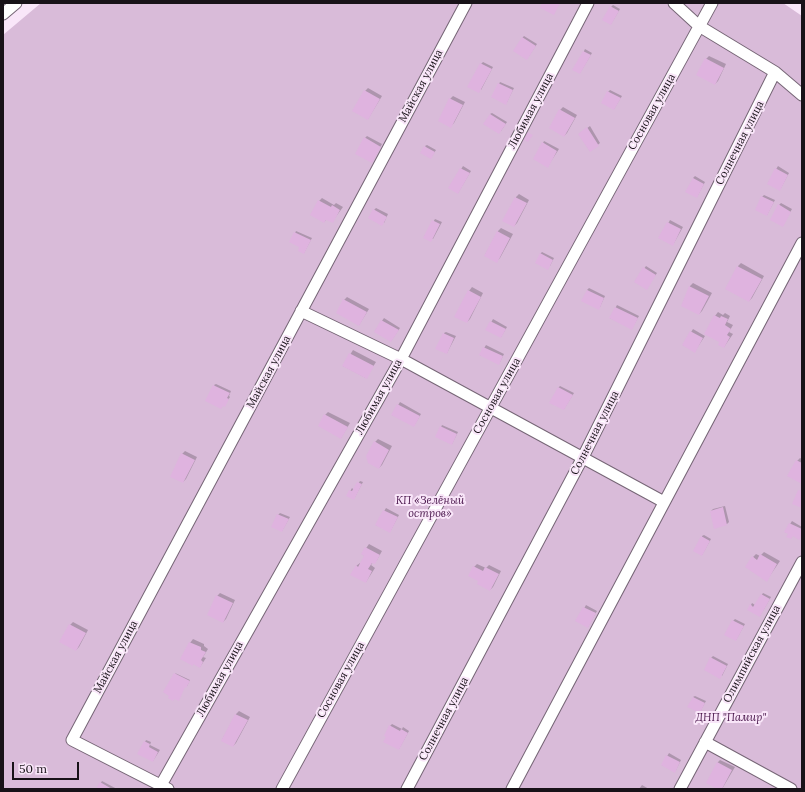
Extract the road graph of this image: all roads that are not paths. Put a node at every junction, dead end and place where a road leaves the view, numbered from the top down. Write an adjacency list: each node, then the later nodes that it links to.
1 (16, 3): 6 (street)
2 (466, 3): 11 (street, Майская улица)
3 (588, 3): 12 (street, Любимая улица)
4 (674, 3): 7 (street)
5 (712, 3): 7 (street, Сосновая улица)
6 (3, 14)
7 (699, 26): 8 (street); 13 (street, Сосновая улица)
8 (775, 72): 9 (street); 14 (street, Солнечная улица)
9 (802, 95)
10 (802, 243): 15 (street)
11 (301, 311): 12 (street); 18 (street, Майская улица)
12 (401, 359): 13 (street); 18 (street, Любимая улица)
13 (491, 407): 14 (street); 19 (street, Сосновая улица)
14 (583, 457): 15 (street); 20 (street, Солнечная улица)
15 (664, 502): 21 (street)
16 (802, 562): 17 (street, Олимпийская улица)
17 (705, 742): 22 (street, Олимпийская улица); 23 (street)
18 (164, 787)
19 (282, 789)
20 (407, 789)
21 (512, 789)
22 (680, 789)
23 (791, 789)

